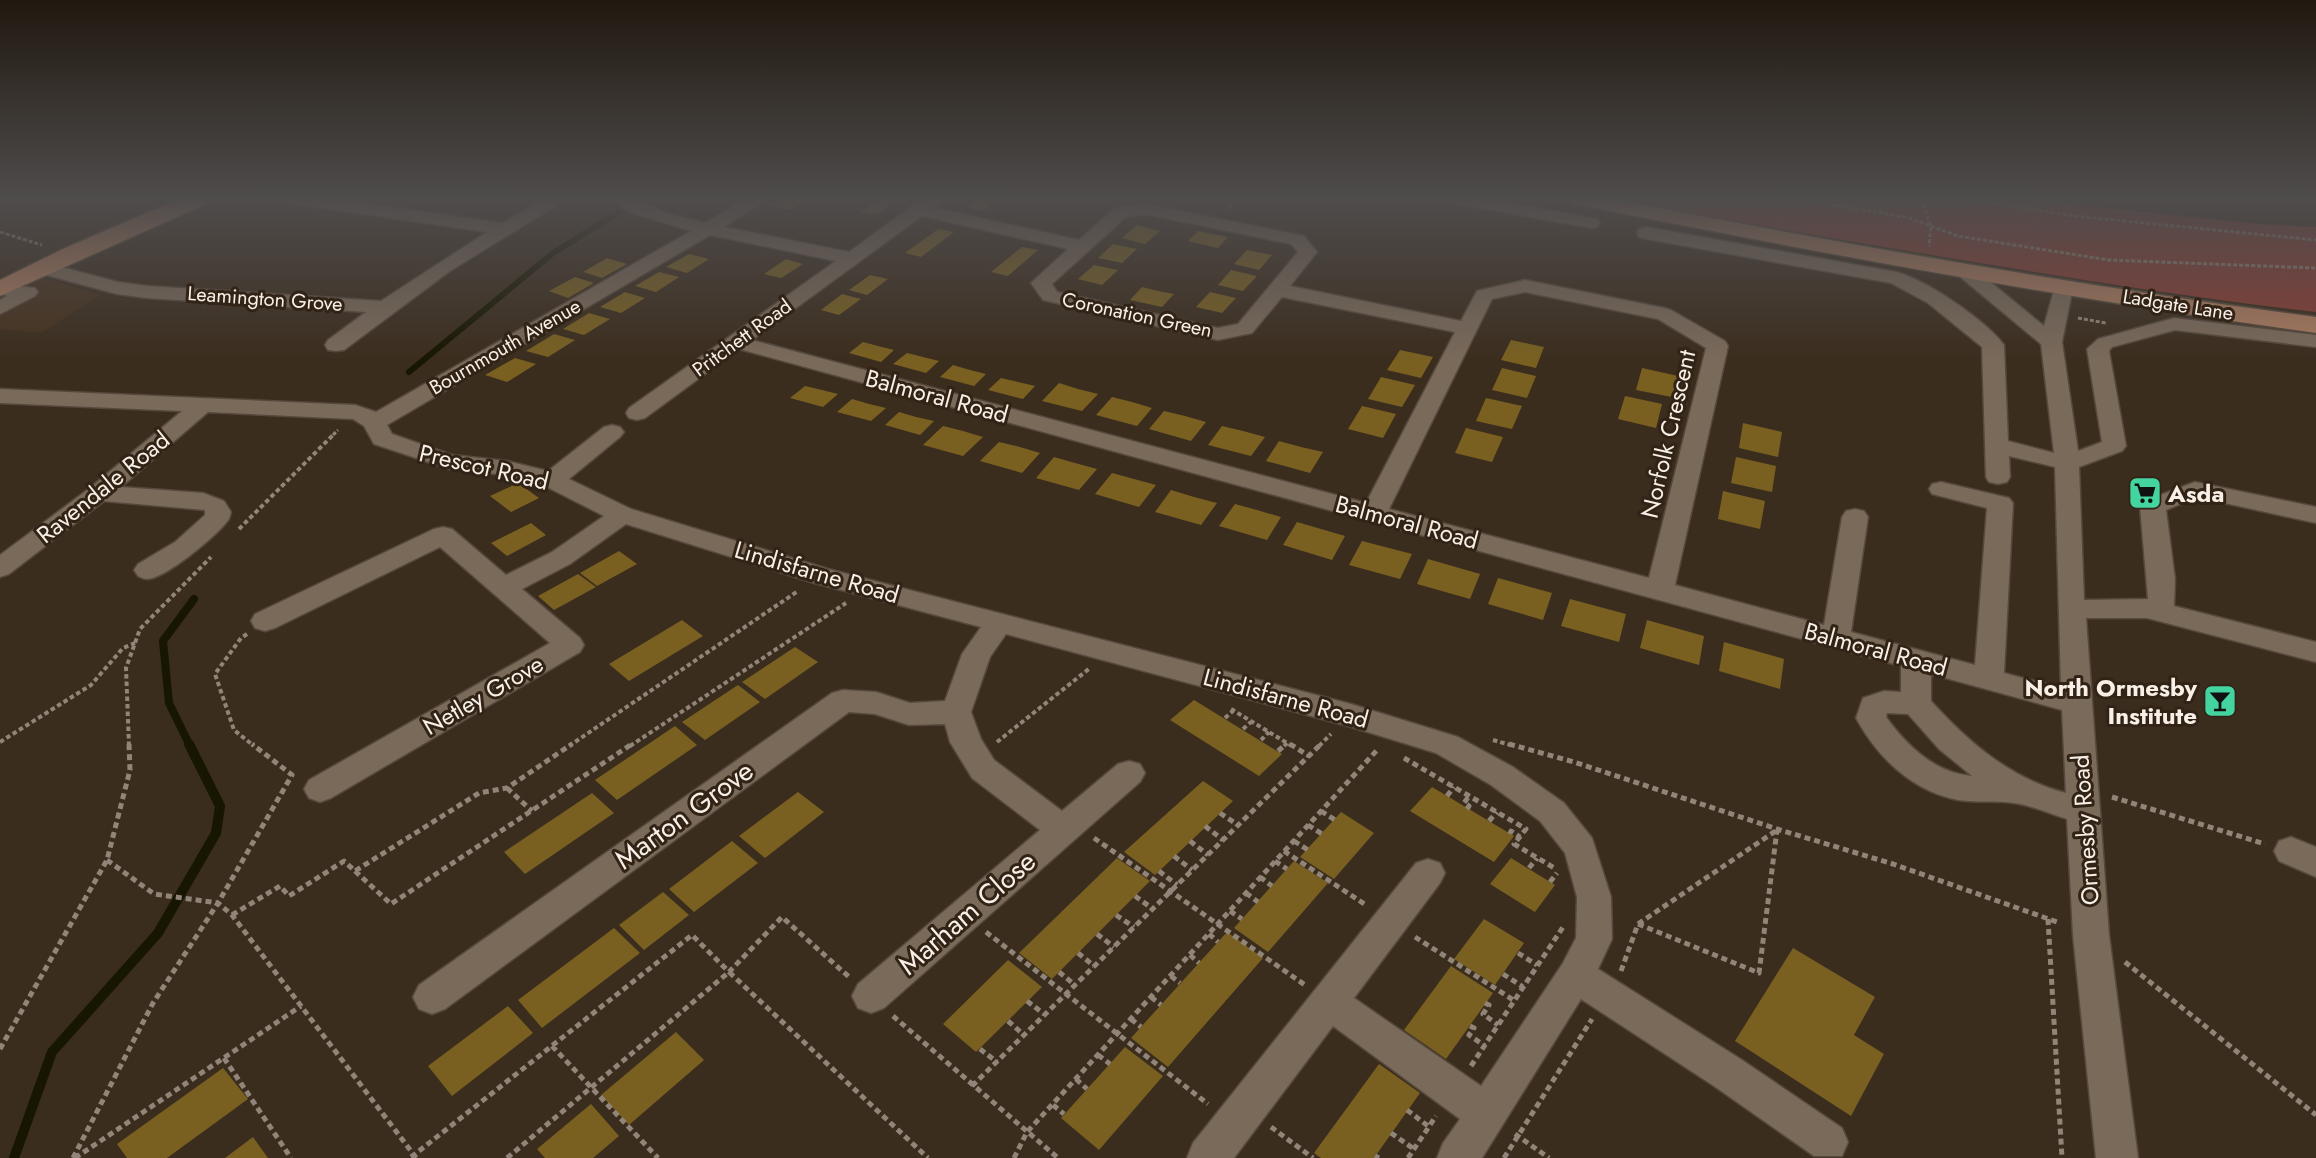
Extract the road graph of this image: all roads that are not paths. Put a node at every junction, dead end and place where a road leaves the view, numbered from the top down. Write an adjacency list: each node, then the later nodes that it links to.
1 (73, 253): 11 (main road)
2 (466, 253): 16 (street)
3 (664, 253): 26 (street, Bournmouth Avenue)
4 (827, 253): 10 (street)
5 (859, 253): 10 (street, Pritchett Road)
6 (1073, 253): 14 (street, Coronation Green)
7 (1307, 253): 14 (street, Coronation Green)
8 (1757, 253): 28 (street)
9 (1856, 253): 12 (main road, Ladgate Lane)
10 (852, 258): 20 (street, Pritchett Road)
11 (42, 268): 15 (main road); 16 (street, Leamington Grove)
12 (1965, 271): 13 (main road, Ladgate Lane); 21 (street)
13 (2062, 287): 17 (main road, Ladgate Lane); 21 (street, Ormesby Road)
14 (1278, 290): 18 (street)
15 (1, 295)
16 (382, 307): 22 (street)
17 (2316, 325)
18 (1467, 328): 34 (street, Norfolk Crescent); 41 (street, Norfolk Crescent)
19 (2316, 341): 29 (street)
20 (736, 342): 25 (street, Pritchett Road); 34 (street, Balmoral Road)
21 (2051, 342): 29 (street, Ormesby Road)
22 (336, 345)
23 (0, 396): 24 (street)
24 (204, 404): 26 (street); 33 (street, Ravendale Road)
25 (638, 413)
26 (365, 417): 31 (street, Prescot Road)
27 (612, 432): 31 (street)
28 (1998, 446): 29 (street); 30 (street)
29 (2067, 463): 42 (street, Ormesby Road)
30 (1998, 477)
31 (552, 480): 35 (street, Prescot Road)
32 (1941, 489): 49 (street)
33 (99, 493): 38 (street, Ravendale Road); 39 (street)
34 (1374, 513): 41 (street, Balmoral Road)
35 (622, 515): 40 (street); 45 (street, Lindisfarne Road)
36 (2316, 515): 43 (street)
37 (1855, 517): 46 (street)
38 (0, 568)
39 (147, 570)
40 (504, 587): 44 (street, Netley Grove); 54 (street, Netley Grove)
41 (1660, 591): 46 (street, Balmoral Road)
42 (2071, 609): 43 (street); 50 (street, Ormesby Road)
43 (2147, 609): 47 (street)
44 (265, 621)
45 (999, 622): 52 (street); 59 (street, Lindisfarne Road)
46 (1836, 638): 48 (street, Balmoral Road)
47 (2316, 652)
48 (1916, 660): 49 (street, Balmoral Road); 51 (street)
49 (1989, 679): 50 (street, Balmoral Road)
50 (2077, 703): 56 (street, Ormesby Road)
51 (1916, 704): 55 (street); 55 (street)
52 (956, 712): 57 (street); 61 (street, Marton Grove)
53 (1130, 772): 57 (street, Marham Close)
54 (320, 789)
55 (2019, 790): 56 (street)
56 (2083, 799): 67 (street, Ormesby Road)
57 (1067, 826): 60 (street, Marham Close)
58 (1428, 873): 62 (street)
59 (1576, 975): 63 (street, Lindisfarne Road); 64 (street)
60 (871, 996)
61 (432, 997)
62 (1329, 1002): 63 (street); 65 (street)
63 (1487, 1114): 66 (street, Lindisfarne Road)
64 (1828, 1142)
65 (1208, 1158)
66 (1458, 1158)
67 (2117, 1158)

